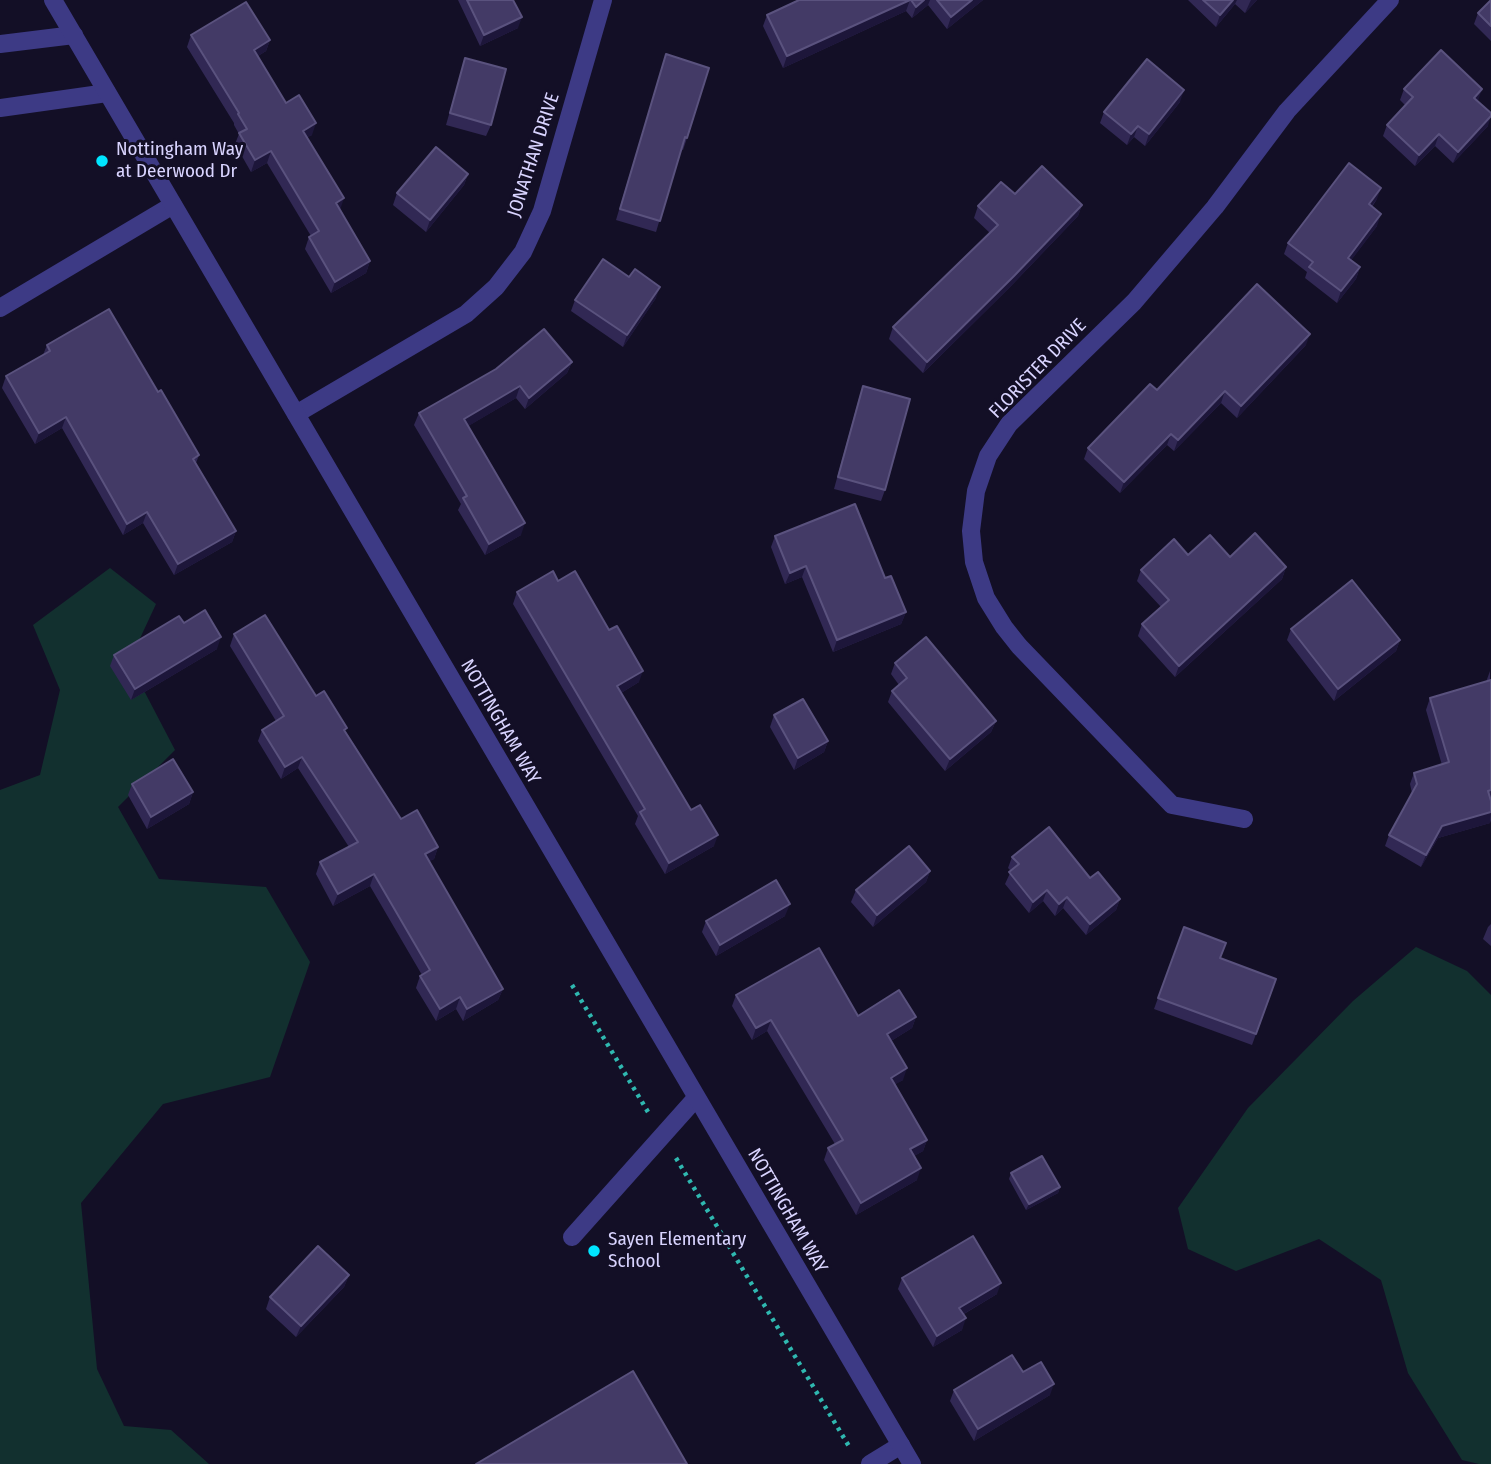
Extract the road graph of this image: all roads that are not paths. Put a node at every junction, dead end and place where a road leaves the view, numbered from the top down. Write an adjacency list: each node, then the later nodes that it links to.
1 (53, 0): 4 (street, NOTTINGHAM WAY)
2 (603, 0): 10 (street, JONATHAN DRIVE)
3 (1390, 0): 11 (street, FLORISTER DRIVE)
4 (74, 35): 5 (street); 6 (street, NOTTINGHAM WAY)
5 (0, 44)
6 (107, 93): 7 (street); 8 (street, NOTTINGHAM WAY)
7 (0, 108)
8 (173, 205): 9 (street); 10 (street, NOTTINGHAM WAY)
9 (0, 308)
10 (296, 414): 12 (street, NOTTINGHAM WAY)
11 (1244, 819)
12 (696, 1097): 13 (street); 14 (street, NOTTINGHAM WAY)
13 (572, 1237)
14 (901, 1445): 15 (street); 16 (street, NOTTINGHAM WAY)
15 (870, 1464)
16 (912, 1464)

